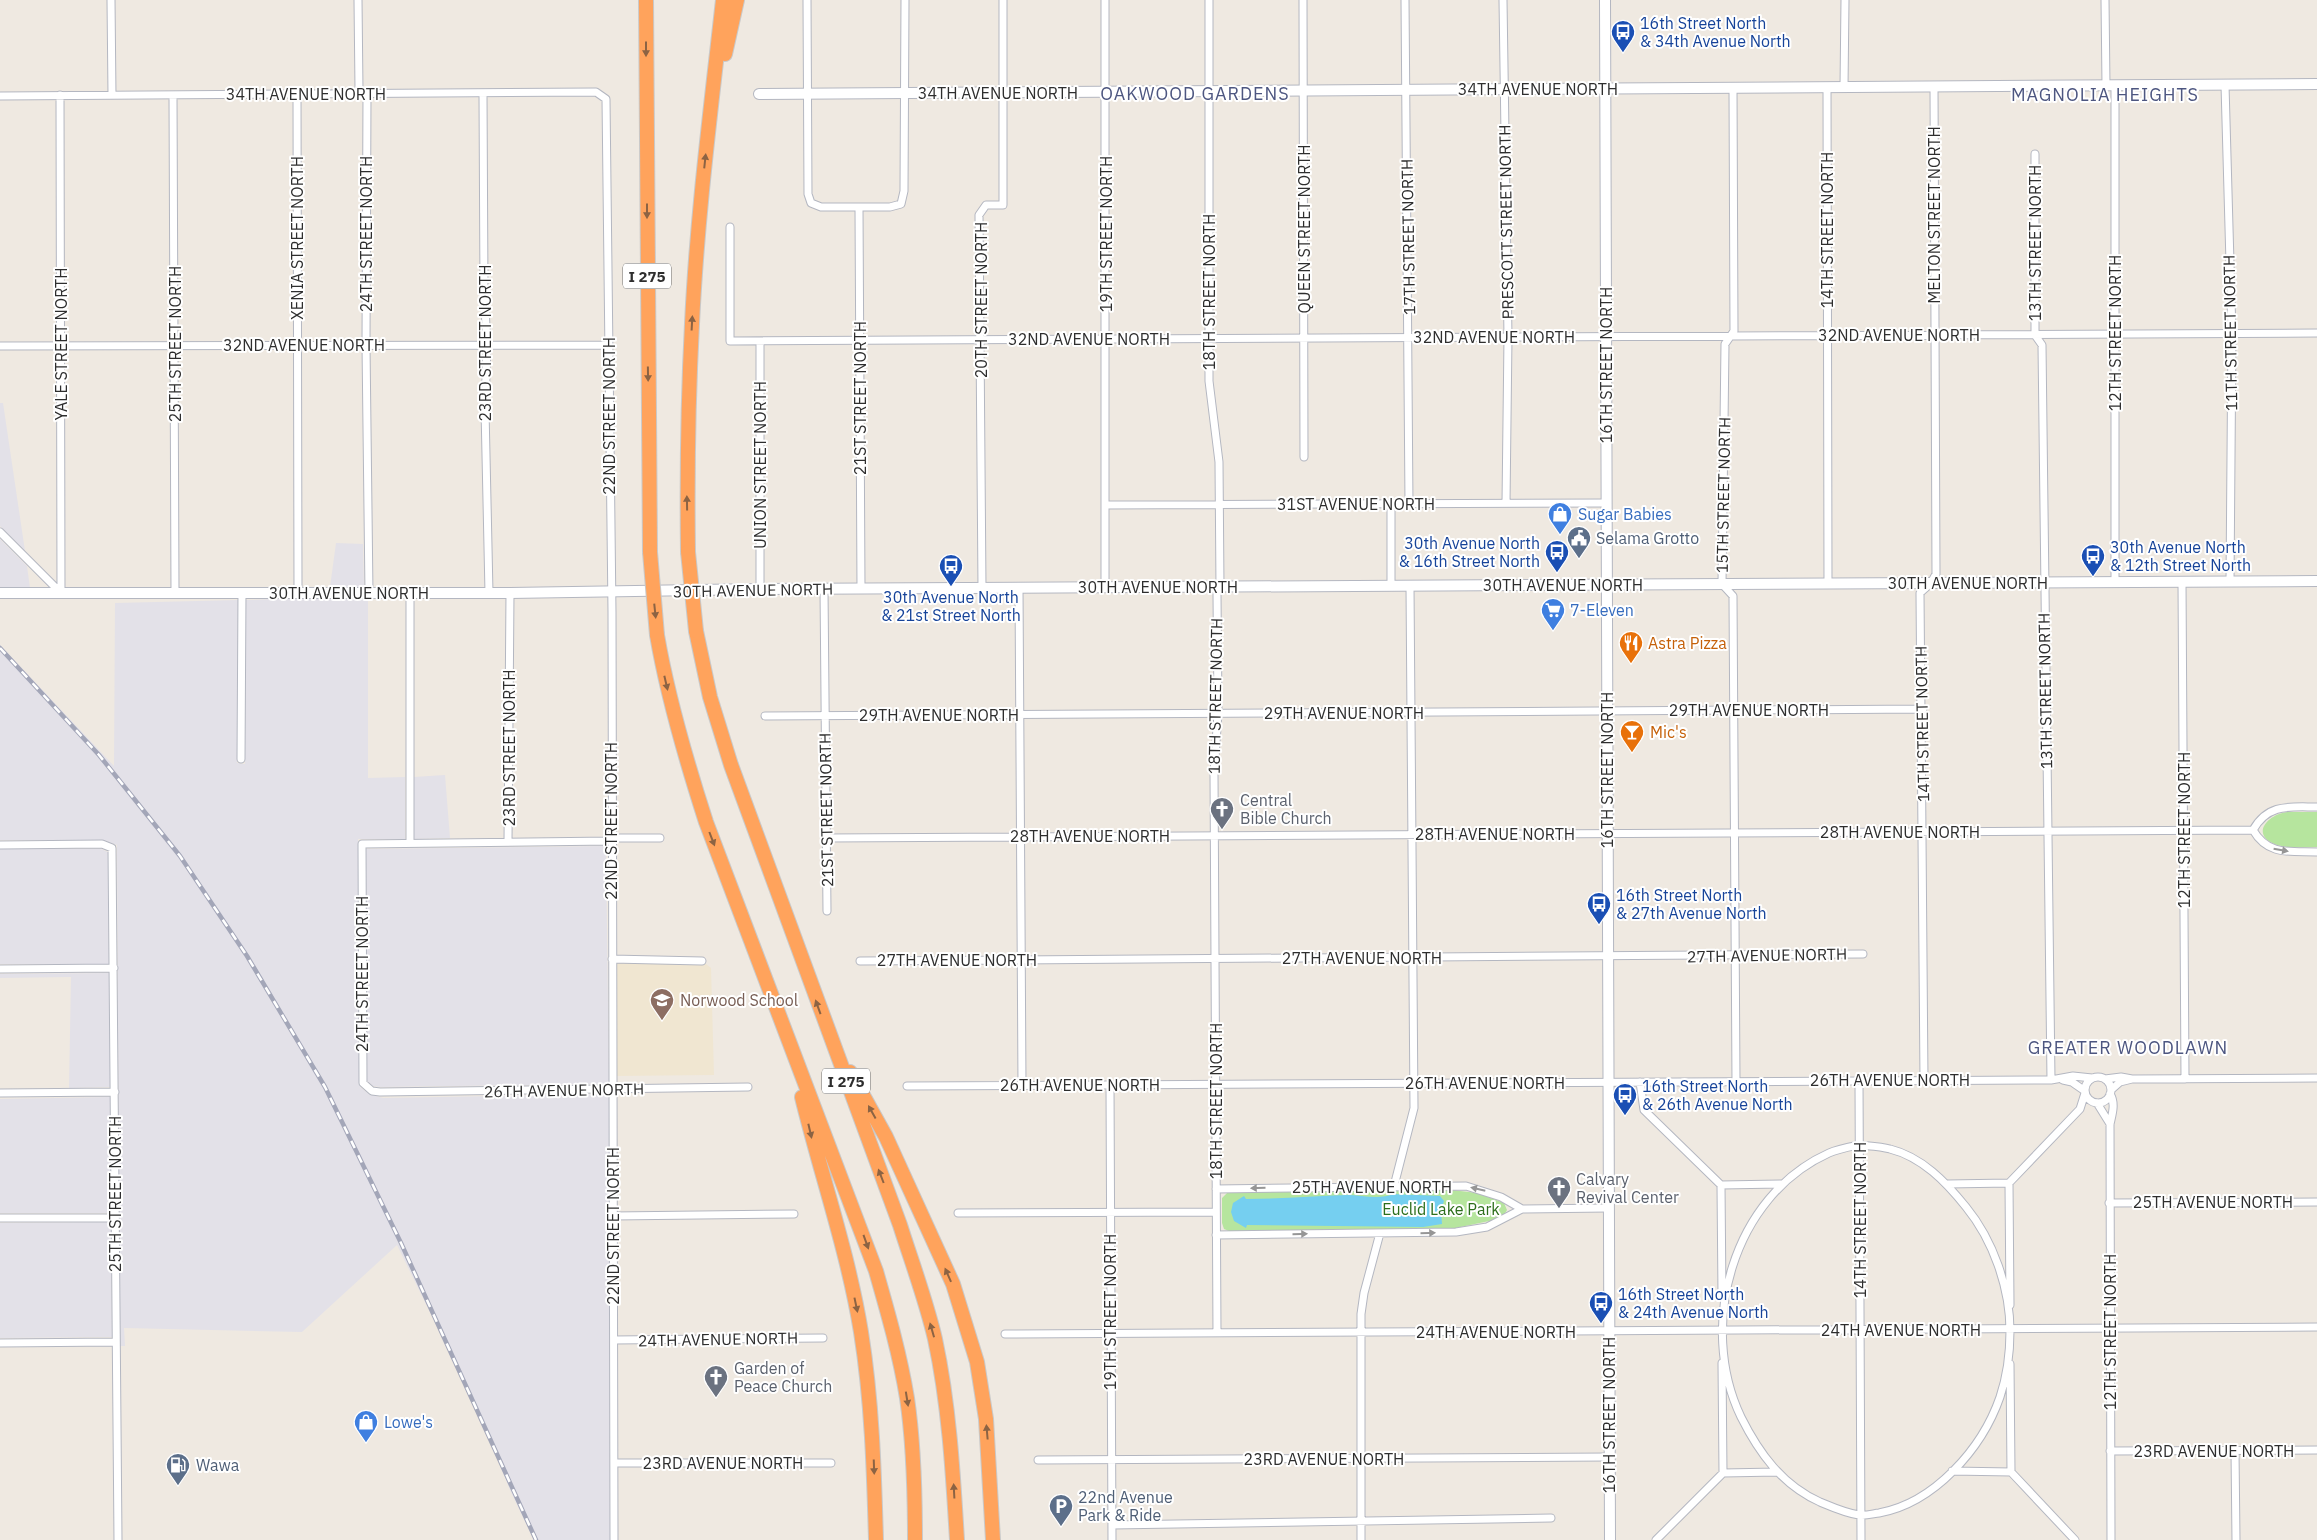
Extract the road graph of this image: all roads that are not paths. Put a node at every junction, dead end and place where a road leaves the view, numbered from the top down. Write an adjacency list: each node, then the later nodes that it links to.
1 (111, 0): 37 (street)
2 (358, 0): 33 (street, 24TH STREET NORTH)
3 (646, 0): 144 (highway, I 275, one-way to 144, bridge)
4 (723, 0): 42 (highway, I 275)
5 (737, 0): 42 (highway)
6 (807, 0): 36 (street)
7 (905, 0): 31 (street)
8 (1002, 0): 29 (street, 20TH STREET NORTH)
9 (1105, 0): 30 (street, 19TH STREET NORTH)
10 (1210, 0): 27 (street, 18TH STREET NORTH)
11 (1303, 0): 28 (street, QUEEN STREET NORTH)
12 (1405, 0): 26 (street, 17TH STREET NORTH)
13 (1503, 0): 25 (street, PRESCOTT STREET NORTH)
14 (1605, 0): 22 (street, 16TH STREET NORTH)
15 (1845, 0): 21 (street)
16 (2104, 0): 18 (street, 12TH STREET NORTH)
17 (2317, 84): 19 (street, 34TH AVENUE NORTH)
18 (2110, 85): 19 (street, 34TH AVENUE NORTH); 20 (street, 34TH AVENUE NORTH); 50 (street, 12TH STREET NORTH)
19 (2225, 85): 47 (street, 11TH STREET NORTH)
20 (1934, 86): 21 (street, 34TH AVENUE NORTH); 48 (street, MELTON STREET NORTH)
21 (1844, 87): 24 (street, 34TH AVENUE NORTH)
22 (1605, 88): 23 (street, 34TH AVENUE NORTH); 25 (street, 34TH AVENUE NORTH); 54 (street, 16TH STREET NORTH)
23 (1733, 88): 24 (street, 34TH AVENUE NORTH); 51 (street, 15TH STREET NORTH)
24 (1826, 88): 52 (street, 14TH STREET NORTH)
25 (1505, 89): 26 (street, 34TH AVENUE NORTH); 53 (street, PRESCOTT STREET NORTH)
26 (1407, 90): 28 (street, 34TH AVENUE NORTH); 56 (street, 17TH STREET NORTH)
27 (1210, 91): 28 (street, 34TH AVENUE NORTH); 30 (street, 34TH AVENUE NORTH); 58 (street, 18TH STREET NORTH)
28 (1304, 91): 55 (street, QUEEN STREET NORTH)
29 (1004, 92): 30 (street, 34TH AVENUE NORTH); 31 (street, 34TH AVENUE NORTH); 60 (street, 20TH STREET NORTH)
30 (1105, 92): 57 (street, 19TH STREET NORTH)
31 (904, 93): 36 (street, 34TH AVENUE NORTH); 44 (street)
32 (297, 94): 33 (street, 34TH AVENUE NORTH); 38 (street, 34TH AVENUE NORTH); 63 (street, XENIA STREET NORTH)
33 (367, 94): 34 (street, 34TH AVENUE NORTH); 64 (street, 24TH STREET NORTH)
34 (483, 94): 41 (street, 34TH AVENUE NORTH); 62 (street, 23RD STREET NORTH)
35 (759, 94): 36 (street, 34TH AVENUE NORTH)
36 (808, 94): 44 (street)
37 (112, 95): 38 (street, 34TH AVENUE NORTH); 40 (street, 34TH AVENUE NORTH)
38 (173, 95): 68 (street, 25TH STREET NORTH)
39 (0, 96): 40 (street, 34TH AVENUE NORTH)
40 (60, 96): 67 (street, YALE STREET NORTH)
41 (607, 102): 65 (street, 22ND STREET NORTH)
42 (709, 128): 143 (highway, I 275, one-way to 42, bridge)
43 (2035, 154): 49 (street, 13TH STREET NORTH)
44 (859, 207): 59 (street, 21ST STREET NORTH)
45 (730, 227): 61 (street, 32ND AVENUE NORTH)
46 (2317, 333): 47 (street, 32ND AVENUE NORTH)
47 (2232, 334): 50 (street, 32ND AVENUE NORTH); 77 (street, 11TH STREET NORTH)
48 (1934, 335): 49 (street, 32ND AVENUE NORTH); 52 (street, 32ND AVENUE NORTH); 83 (street, MELTON STREET NORTH)
49 (2035, 335): 50 (street, 32ND AVENUE NORTH); 79 (street, 13TH STREET NORTH)
50 (2114, 335): 80 (street, 12TH STREET NORTH)
51 (1730, 336): 52 (street, 32ND AVENUE NORTH); 54 (street, 32ND AVENUE NORTH); 84 (street, 15TH STREET NORTH)
52 (1827, 336): 82 (street, 14TH STREET NORTH)
53 (1508, 337): 54 (street, 32ND AVENUE NORTH); 56 (street, 32ND AVENUE NORTH); 70 (street, PRESCOTT STREET NORTH)
54 (1606, 337): 71 (street, 16TH STREET NORTH)
55 (1304, 338): 56 (street, 32ND AVENUE NORTH); 58 (street, 32ND AVENUE NORTH); 69 (street, QUEEN STREET NORTH)
56 (1409, 338): 75 (street, 17TH STREET NORTH)
57 (1106, 339): 58 (street, 32ND AVENUE NORTH); 60 (street, 32ND AVENUE NORTH); 72 (street, 19TH STREET NORTH)
58 (1208, 339): 73 (street, 18TH STREET NORTH)
59 (860, 340): 60 (street, 32ND AVENUE NORTH); 61 (street, 32ND AVENUE NORTH); 94 (street, 21ST STREET NORTH)
60 (981, 340): 90 (street, 20TH STREET NORTH)
61 (760, 341): 92 (street, UNION STREET NORTH)
62 (487, 344): 64 (street, 32ND AVENUE NORTH); 65 (street, 32ND AVENUE NORTH); 102 (street, 23RD STREET NORTH)
63 (297, 345): 64 (street, 32ND AVENUE NORTH); 68 (street, 32ND AVENUE NORTH); 97 (street, XENIA STREET NORTH)
64 (366, 345): 101 (street, 24TH STREET NORTH)
65 (609, 345): 98 (street, 22ND STREET NORTH)
66 (0, 346): 67 (street, 32ND AVENUE NORTH)
67 (61, 346): 68 (street, 32ND AVENUE NORTH); 100 (street, YALE STREET NORTH)
68 (175, 346): 95 (street, 25TH STREET NORTH)
69 (1304, 457)
70 (1506, 503): 71 (street, 31ST AVENUE NORTH); 75 (street, 31ST AVENUE NORTH)
71 (1606, 503): 85 (street, 16TH STREET NORTH)
72 (1105, 504): 73 (street, 31ST AVENUE NORTH); 88 (street, 19TH STREET NORTH)
73 (1220, 504): 74 (street, 31ST AVENUE NORTH); 89 (street, 18TH STREET NORTH)
74 (1391, 504): 75 (street, 31ST AVENUE NORTH); 86 (street)
75 (1410, 504)
76 (0, 532): 100 (street)
77 (2230, 581): 78 (street, 30TH AVENUE NORTH); 81 (street, 30TH AVENUE NORTH)
78 (2317, 581)
79 (2043, 582): 80 (street, 30TH AVENUE NORTH); 83 (street, 30TH AVENUE NORTH); 117 (street, 13TH STREET NORTH)
80 (2116, 582): 81 (street, 30TH AVENUE NORTH)
81 (2182, 582): 115 (street, 12TH STREET NORTH)
82 (1828, 583): 83 (street, 30TH AVENUE NORTH); 84 (street, 30TH AVENUE NORTH)
83 (1931, 583): 106 (street, 14TH STREET NORTH)
84 (1722, 584): 85 (street, 30TH AVENUE NORTH); 105 (street, 15TH STREET NORTH)
85 (1606, 585): 87 (street, 30TH AVENUE NORTH); 107 (street, 16TH STREET NORTH)
86 (1391, 586): 87 (street, 30TH AVENUE NORTH); 89 (street, 30TH AVENUE NORTH)
87 (1410, 586): 108 (street)
88 (1105, 587): 89 (street, 30TH AVENUE NORTH); 91 (street, 30TH AVENUE NORTH)
89 (1220, 587): 109 (street, 18TH STREET NORTH)
90 (982, 588): 91 (street, 30TH AVENUE NORTH); 94 (street, 30TH AVENUE NORTH)
91 (1019, 588): 110 (street)
92 (760, 589): 93 (street, 30TH AVENUE NORTH); 98 (street, 30TH AVENUE NORTH)
93 (824, 589): 94 (street, 30TH AVENUE NORTH); 112 (street, 21ST STREET NORTH)
94 (860, 589)
95 (175, 592): 96 (street, 30TH AVENUE NORTH); 100 (street, 30TH AVENUE NORTH)
96 (242, 592): 97 (street, 30TH AVENUE NORTH); 113 (street)
97 (298, 592): 101 (street, 30TH AVENUE NORTH)
98 (610, 592): 103 (street, 30TH AVENUE NORTH); 126 (street, 22ND STREET NORTH)
99 (0, 593): 100 (street, 30TH AVENUE NORTH)
100 (61, 593)
101 (369, 593): 104 (street, 30TH AVENUE NORTH)
102 (489, 593): 103 (street, 30TH AVENUE NORTH); 104 (street, 30TH AVENUE NORTH)
103 (510, 593): 127 (street, 23RD STREET NORTH)
104 (410, 594): 128 (street)
105 (1735, 710): 106 (street, 29TH AVENUE NORTH); 107 (street, 29TH AVENUE NORTH); 120 (street, 15TH STREET NORTH)
106 (1923, 710): 118 (street, 14TH STREET NORTH)
107 (1607, 711): 108 (street, 29TH AVENUE NORTH); 119 (street, 16TH STREET NORTH)
108 (1410, 712): 109 (street, 29TH AVENUE NORTH); 121 (street)
109 (1218, 713): 110 (street, 29TH AVENUE NORTH); 123 (street, 18TH STREET NORTH)
110 (1020, 714): 112 (street, 29TH AVENUE NORTH); 122 (street)
111 (765, 716): 112 (street, 29TH AVENUE NORTH)
112 (825, 716): 125 (street, 21ST STREET NORTH)
113 (241, 759)
114 (2317, 807): 116 (street)
115 (2185, 830): 116 (street, 28TH AVENUE NORTH); 117 (street, 28TH AVENUE NORTH); 150 (street, 12TH STREET NORTH)
116 (2254, 830): 130 (street, one-way to 130)
117 (2047, 831): 118 (street, 28TH AVENUE NORTH); 152 (street, 13TH STREET NORTH)
118 (1923, 832): 120 (street, 28TH AVENUE NORTH); 151 (street, 14TH STREET NORTH)
119 (1607, 833): 120 (street, 28TH AVENUE NORTH); 121 (street, 28TH AVENUE NORTH); 133 (street, 16TH STREET NORTH)
120 (1735, 833): 134 (street, 15TH STREET NORTH)
121 (1411, 834): 123 (street, 28TH AVENUE NORTH); 135 (street)
122 (1020, 836): 123 (street, 28TH AVENUE NORTH); 125 (street, 28TH AVENUE NORTH); 139 (street)
123 (1214, 836): 137 (street, 18TH STREET NORTH)
124 (660, 838): 126 (street)
125 (826, 838): 131 (street, 21ST STREET NORTH)
126 (610, 840): 127 (street); 136 (street, 22ND STREET NORTH)
127 (508, 842): 128 (street)
128 (410, 843): 165 (street, 24TH STREET NORTH)
129 (0, 845): 141 (street, 25TH STREET NORTH)
130 (2317, 852)
131 (827, 911)
132 (1863, 954): 134 (street, 27TH AVENUE NORTH)
133 (1608, 956): 134 (street, 27TH AVENUE NORTH); 135 (street, 27TH AVENUE NORTH); 155 (street, 16TH STREET NORTH)
134 (1736, 956): 153 (street, 15TH STREET NORTH)
135 (1411, 958): 137 (street, 27TH AVENUE NORTH); 157 (street)
136 (612, 959): 140 (street); 163 (street, 22ND STREET NORTH)
137 (1215, 959): 139 (street, 27TH AVENUE NORTH); 158 (street, 18TH STREET NORTH)
138 (860, 960): 139 (street, 27TH AVENUE NORTH)
139 (1021, 960): 159 (street)
140 (702, 961)
141 (114, 968): 142 (street); 164 (street, 25TH STREET NORTH)
142 (0, 969)
143 (826, 1030): 223 (highway, one-way to 143); 229 (highway, I 275, one-way to 143)
144 (792, 1050): 227 (highway, one-way to 227); 228 (highway, I 275, one-way to 228)
145 (2092, 1078): 147 (street, 26TH AVENUE NORTH); 148 (street); 166 (street)
146 (2317, 1078): 150 (street)
147 (2063, 1079): 152 (street, 26TH AVENUE NORTH); 166 (street)
148 (2104, 1079): 149 (street); 167 (street)
149 (2132, 1079): 150 (street); 167 (street)
150 (2185, 1079)
151 (1924, 1080): 152 (street, 26TH AVENUE NORTH); 154 (street, 26TH AVENUE NORTH)
152 (2051, 1080)
153 (1736, 1081): 154 (street, 26TH AVENUE NORTH); 156 (street, 26TH AVENUE NORTH)
154 (1859, 1081): 172 (street, 14TH STREET NORTH)
155 (1608, 1082): 156 (street, 26TH AVENUE NORTH); 157 (street, 26TH AVENUE NORTH); 181 (street, 16TH STREET NORTH)
156 (1640, 1082): 176 (street)
157 (1413, 1083): 158 (street, 26TH AVENUE NORTH); 177 (street)
158 (1216, 1084): 160 (street, 26TH AVENUE NORTH); 178 (street, 18TH STREET NORTH)
159 (1022, 1085): 160 (street, 26TH AVENUE NORTH); 161 (street, 26TH AVENUE NORTH)
160 (1110, 1085): 183 (street, 19TH STREET NORTH)
161 (907, 1086)
162 (748, 1087): 163 (street, 26TH AVENUE NORTH)
163 (613, 1089): 165 (street, 26TH AVENUE NORTH); 187 (street, 22ND STREET NORTH)
164 (115, 1092): 168 (street); 189 (street, 25TH STREET NORTH)
165 (380, 1092)
166 (2085, 1092): 169 (street); 170 (street)
167 (2110, 1092): 169 (street); 171 (street, 12TH STREET NORTH)
168 (0, 1093)
169 (2096, 1103): 170 (street); 171 (street)
170 (2080, 1109): 173 (street)
171 (2110, 1124): 180 (street, 12TH STREET NORTH)
172 (1859, 1145): 174 (street); 175 (street); 195 (street, 14TH STREET NORTH)
173 (2009, 1183): 175 (street); 194 (street)
174 (1783, 1184): 176 (street); 197 (street)
175 (1948, 1184): 194 (street)
176 (1721, 1185): 197 (street)
177 (1394, 1186): 178 (street, 25TH AVENUE NORTH, one-way to 178); 182 (street, 25TH AVENUE NORTH, one-way to 177)
178 (1216, 1189): 184 (street, 18TH STREET NORTH)
179 (2317, 1202): 180 (street, 25TH AVENUE NORTH)
180 (2109, 1203): 193 (street, 12TH STREET NORTH)
181 (1608, 1208): 182 (street); 196 (street, 16TH STREET NORTH)
182 (1522, 1209): 190 (street, one-way to 182)
183 (1110, 1212): 184 (street); 185 (street); 201 (street, 19TH STREET NORTH)
184 (1216, 1212): 191 (street, 18TH STREET NORTH)
185 (958, 1213)
186 (794, 1214): 187 (street)
187 (613, 1216): 203 (street, 22ND STREET NORTH)
188 (0, 1218): 189 (street)
189 (115, 1218): 204 (street, 25TH STREET NORTH)
190 (1380, 1233): 191 (street, one-way to 190); 198 (street)
191 (1216, 1235): 199 (street, 18TH STREET NORTH)
192 (2317, 1327): 193 (street, 24TH AVENUE NORTH)
193 (2110, 1328): 194 (street, 24TH AVENUE NORTH); 208 (street, 12TH STREET NORTH)
194 (2010, 1329): 195 (street, 24TH AVENUE NORTH); 215 (street); 217 (street)
195 (1860, 1330): 197 (street, 24TH AVENUE NORTH); 219 (street, 14TH STREET NORTH)
196 (1609, 1331): 197 (street, 24TH AVENUE NORTH); 198 (street, 24TH AVENUE NORTH); 209 (street, 16TH STREET NORTH)
197 (1722, 1331): 216 (street); 218 (street)
198 (1361, 1332): 199 (street, 24TH AVENUE NORTH); 210 (street)
199 (1217, 1333): 201 (street, 24TH AVENUE NORTH)
200 (1005, 1334): 201 (street, 24TH AVENUE NORTH)
201 (1110, 1334): 212 (street, 19TH STREET NORTH)
202 (823, 1338): 203 (street, 24TH AVENUE NORTH)
203 (614, 1340): 213 (street, 22ND STREET NORTH)
204 (116, 1342): 205 (street); 225 (street, 25TH STREET NORTH)
205 (0, 1343)
206 (2317, 1450): 207 (street, 23RD AVENUE NORTH)
207 (2235, 1451): 208 (street, 23RD AVENUE NORTH); 236 (street)
208 (2110, 1452): 235 (street, 12TH STREET NORTH)
209 (1609, 1457): 210 (street, 23RD AVENUE NORTH); 224 (street, 16TH STREET NORTH)
210 (1362, 1458): 212 (street, 23RD AVENUE NORTH); 221 (street)
211 (1038, 1460): 212 (street, 23RD AVENUE NORTH)
212 (1112, 1460): 222 (street, 19TH STREET NORTH)
213 (615, 1463): 214 (street, 23RD AVENUE NORTH); 226 (street, 22ND STREET NORTH)
214 (831, 1463)
215 (1952, 1471): 217 (street); 219 (street)
216 (1777, 1472): 218 (street); 219 (street)
217 (2011, 1472): 234 (street)
218 (1723, 1473): 232 (street)
219 (1861, 1516): 233 (street, 14TH STREET NORTH)
220 (1551, 1518): 221 (street)
221 (1362, 1522): 222 (street); 231 (street)
222 (1112, 1525): 230 (street, 19TH STREET NORTH)
223 (995, 1538)
224 (1611, 1539)
225 (118, 1540)
226 (614, 1540)
227 (876, 1540)
228 (915, 1540)
229 (957, 1540)
230 (1112, 1540)
231 (1361, 1540)
232 (1656, 1540)
233 (1861, 1540)
234 (2075, 1540)
235 (2111, 1540)
236 (2236, 1540)

